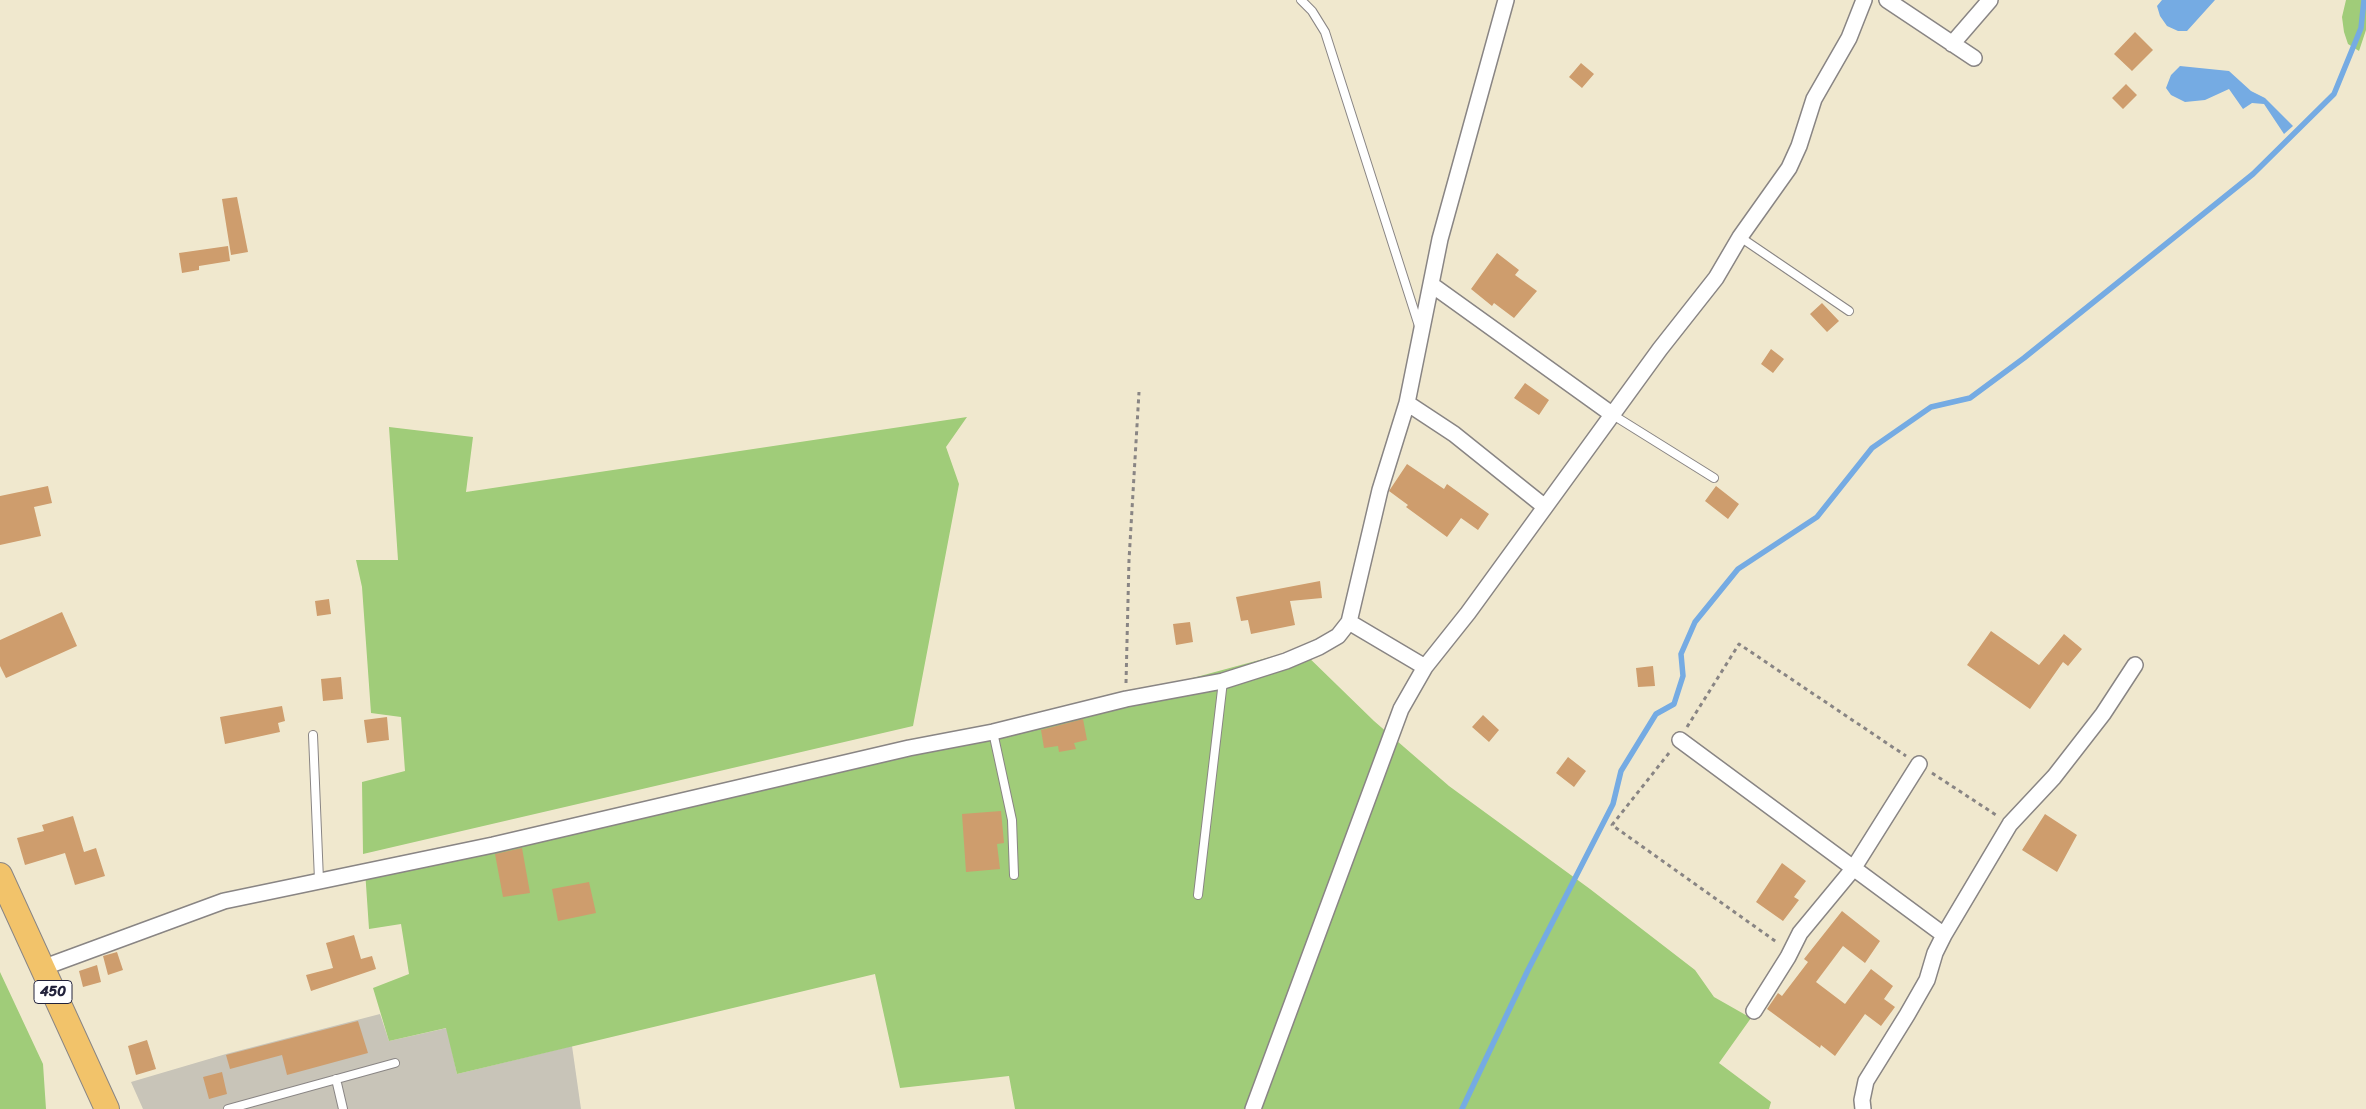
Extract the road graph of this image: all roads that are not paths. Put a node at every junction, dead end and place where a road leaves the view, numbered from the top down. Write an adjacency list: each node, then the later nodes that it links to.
1 (1301, 0): 11 (lane)
2 (1506, 0): 9 (street)
3 (1864, 0): 8 (street)
4 (1990, 0): 6 (street)
5 (1890, 1): 6 (street)
6 (1952, 44): 7 (street)
7 (1974, 58)
8 (1740, 237): 10 (lane); 13 (street)
9 (1432, 285): 11 (street); 13 (street)
10 (1849, 311)
11 (1420, 330): 12 (street)
12 (1407, 403): 15 (street); 16 (street)
13 (1613, 415): 14 (lane); 15 (street)
14 (1714, 478)
15 (1545, 508): 18 (street)
16 (1349, 622): 18 (street); 19 (street)
17 (2135, 665): 29 (street)
18 (1425, 668): 37 (street)
19 (1223, 681): 20 (street); 28 (lane)
20 (993, 732): 26 (lane); 27 (street)
21 (313, 735): 27 (lane)
22 (1680, 740): 24 (street)
23 (1919, 764): 24 (street)
24 (1853, 869): 29 (street); 31 (street)
25 (0, 875): 30 (main road, 450)
26 (1014, 875)
27 (319, 880): 30 (street)
28 (1198, 895)
29 (1944, 935): 38 (street)
30 (42, 968): 34 (main road, 450)
31 (1754, 1011)
32 (395, 1063): 33 (lane)
33 (336, 1079): 35 (lane); 36 (lane)
34 (107, 1109)
35 (228, 1109)
36 (343, 1109)
37 (1253, 1109)
38 (1863, 1109)

